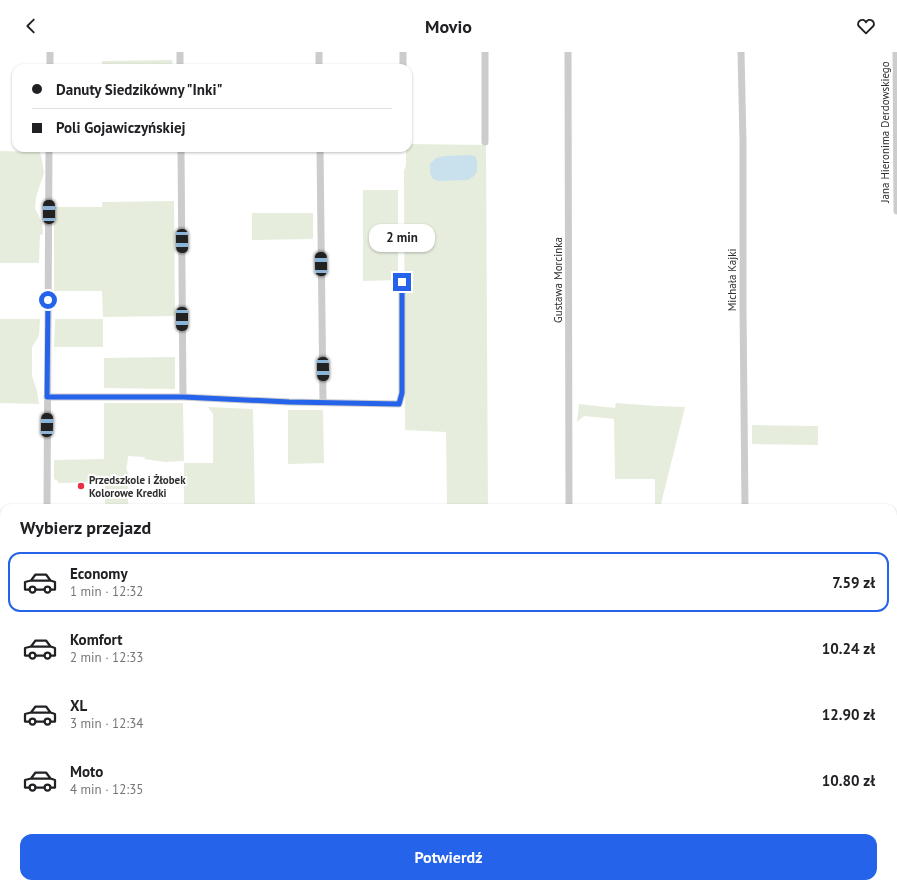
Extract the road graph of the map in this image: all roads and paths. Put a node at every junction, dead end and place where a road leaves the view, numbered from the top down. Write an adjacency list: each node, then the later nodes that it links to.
1 (50, 52): 9 (street)
2 (180, 52): 10 (street)
3 (319, 52): 11 (street)
4 (403, 52): 12 (street)
5 (485, 52): 13 (street)
6 (568, 52): 23 (street, Gustawa Morcinka)
7 (741, 52): 24 (street, Michała Kajki)
8 (896, 52): 17 (street, Jana Hieronima Derdowskiego)
9 (50, 64)
10 (180, 64)
11 (319, 64)
12 (403, 64)
13 (485, 142)
14 (49, 152): 19 (street)
15 (181, 152): 20 (street)
16 (320, 152): 21 (street)
17 (897, 211)
18 (402, 282): 21 (street)
19 (47, 397): 20 (street); 22 (street)
20 (183, 397): 21 (street)
21 (323, 402)
22 (46, 504)
23 (569, 504)
24 (745, 504)

